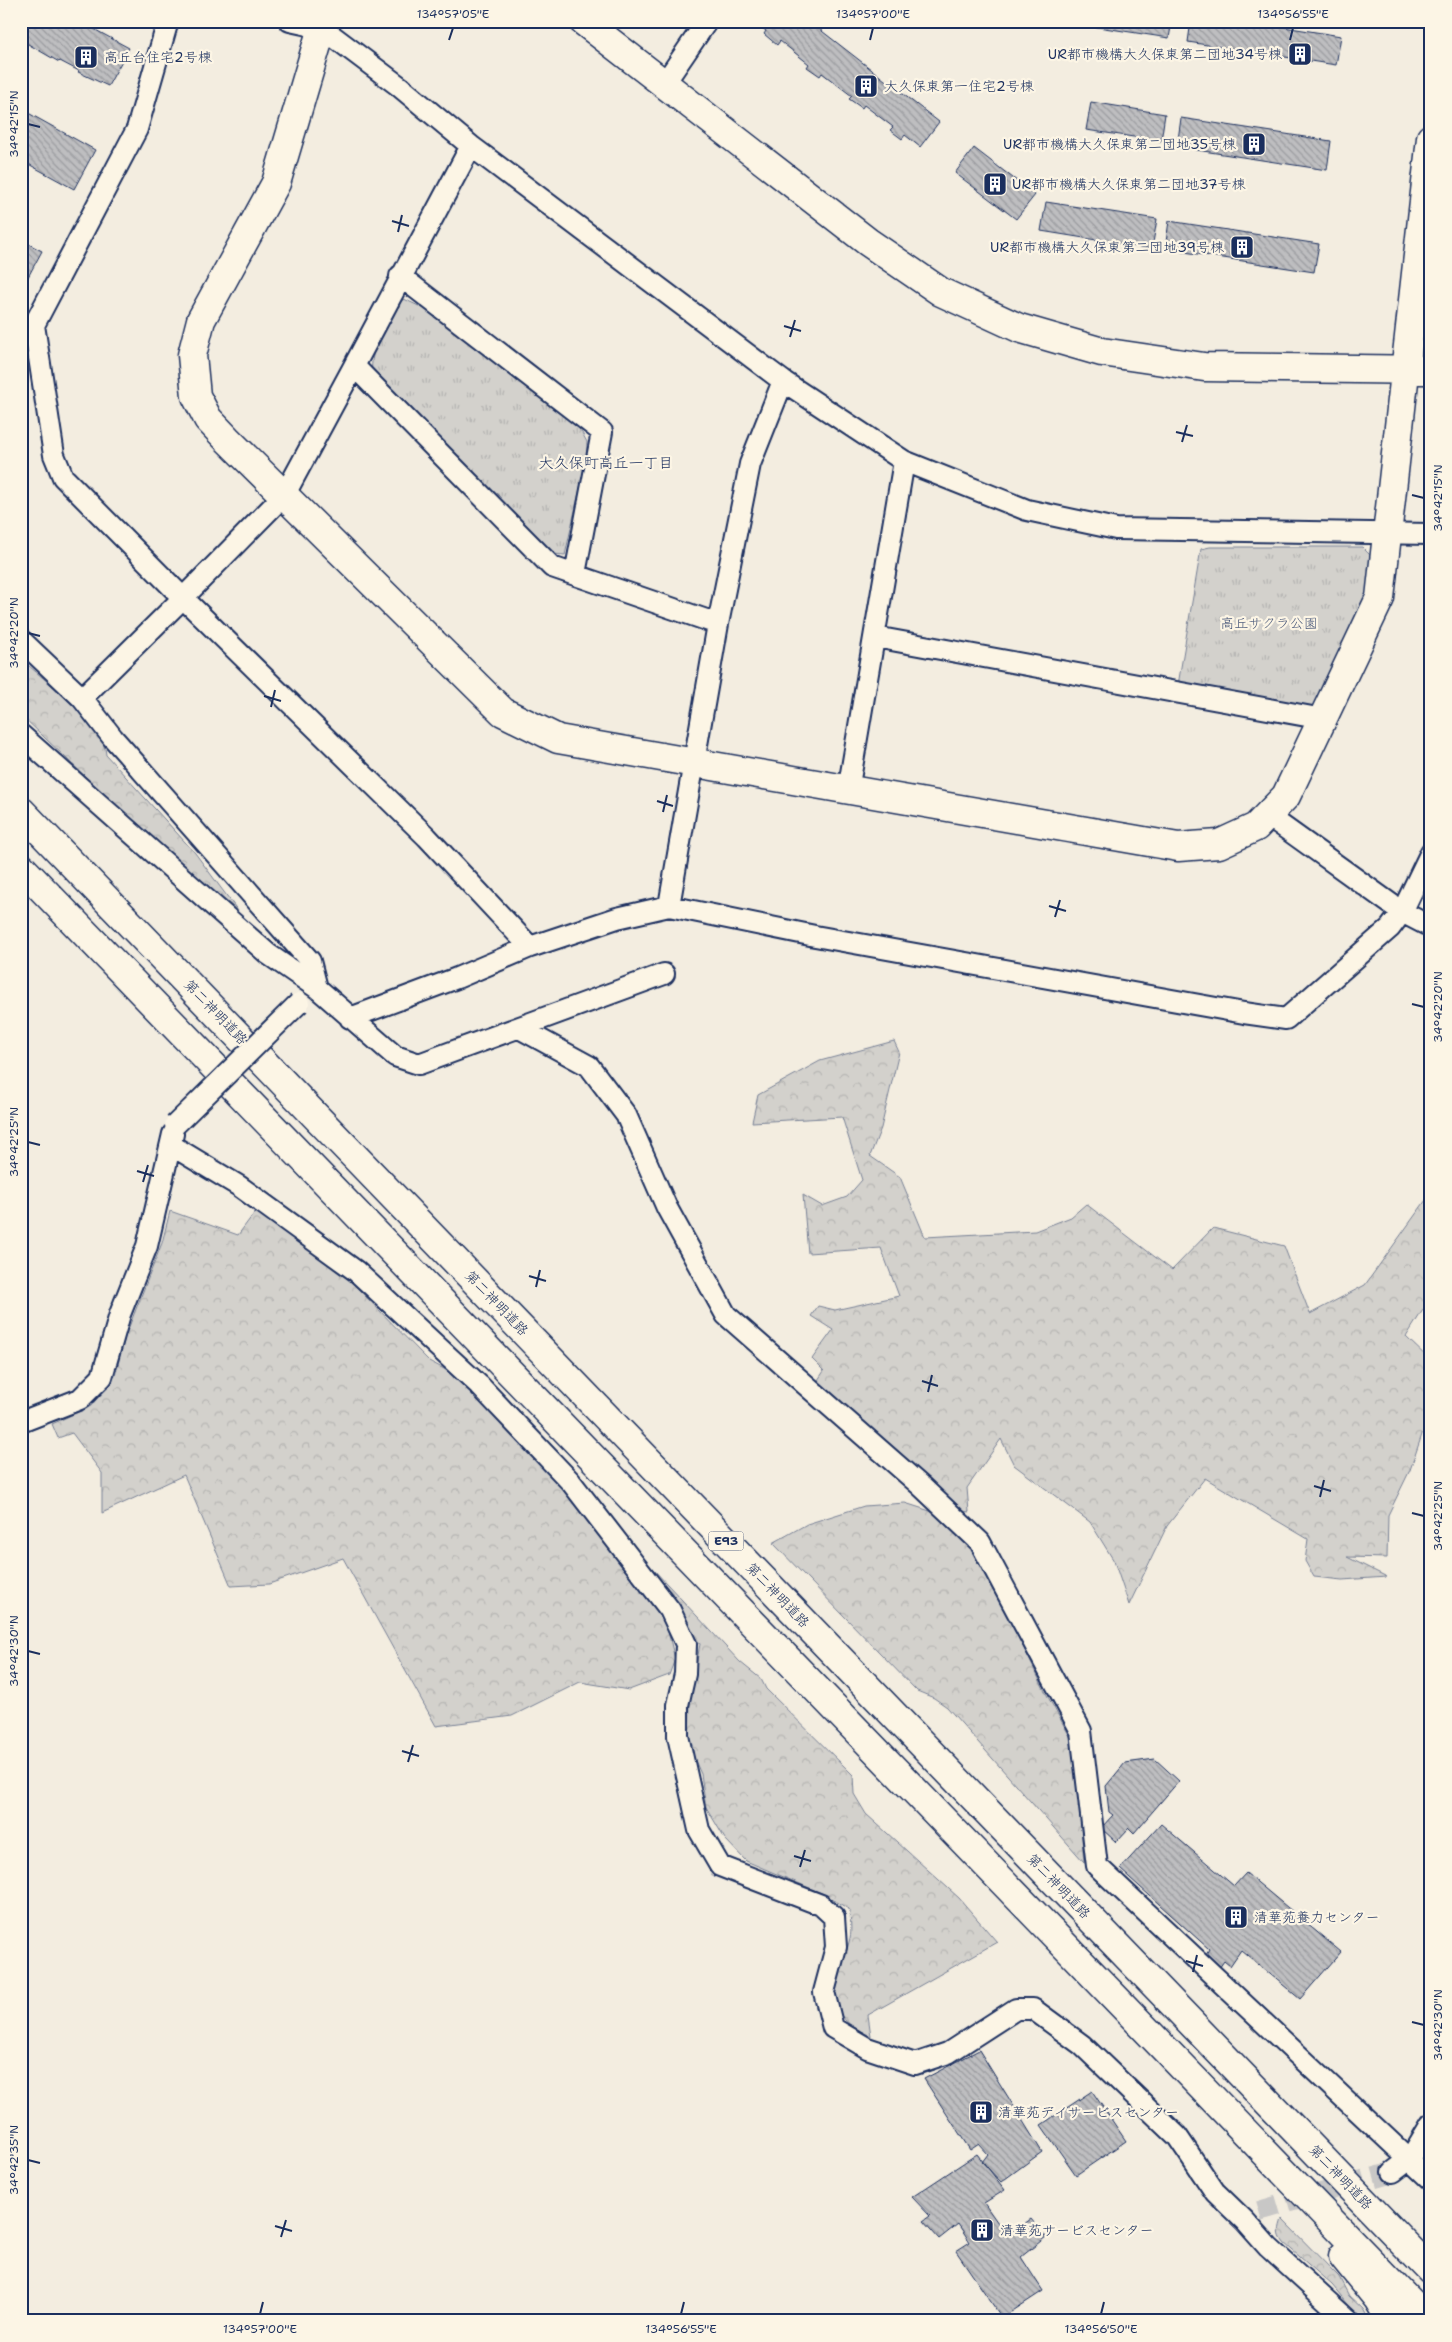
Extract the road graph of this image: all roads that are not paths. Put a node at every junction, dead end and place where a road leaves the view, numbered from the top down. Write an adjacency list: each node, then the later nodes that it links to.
1 (168, 21): 19 (street)
2 (290, 21): 5 (street)
3 (583, 21): 6 (main road)
4 (707, 21): 6 (street)
5 (324, 25): 8 (street); 15 (main road)
6 (664, 84): 12 (main road)
7 (1431, 138): 9 (main road)
8 (471, 146): 10 (street); 13 (street)
9 (1428, 196): 12 (main road)
10 (400, 276): 11 (street); 18 (street)
11 (354, 366): 15 (street); 18 (street)
12 (1418, 370): 16 (main road)
13 (783, 381): 14 (street); 20 (street)
14 (904, 461): 16 (street); 21 (street)
15 (285, 494): 19 (street); 26 (main road)
16 (1387, 533): 17 (street); 24 (main road)
17 (1431, 534)
18 (575, 574): 20 (street)
19 (183, 598): 23 (street); 35 (street)
20 (718, 624): 26 (street)
21 (875, 637): 24 (street); 27 (street)
22 (21, 640): 23 (street)
23 (82, 698): 37 (street)
24 (1323, 719): 29 (main road)
25 (21, 735): 37 (street)
26 (695, 764): 27 (main road); 32 (street)
27 (848, 791): 29 (main road)
28 (21, 811): 47 (main road, 第二神明道路 / E93)
29 (1267, 815): 33 (street)
30 (1431, 852): 33 (street)
31 (21, 867): 46 (main road, E93)
32 (668, 906): 33 (street); 35 (street)
33 (1402, 912): 34 (street)
34 (1431, 927)
35 (530, 947): 38 (street)
36 (664, 974): 39 (street)
37 (317, 988): 38 (street); 40 (street, bridge)
38 (350, 1018): 39 (street)
39 (521, 1029): 43 (street)
40 (171, 1145): 41 (street); 50 (street)
41 (21, 1422)
42 (1431, 2124): 43 (street)
43 (1410, 2159): 44 (street); 45 (street)
44 (1394, 2172)
45 (1431, 2180)
46 (1323, 2213): 51 (main road); 52 (main road, E93)
47 (1388, 2227): 48 (main road); 49 (main road, 第二神明道路 / E93)
48 (1431, 2266)
49 (1431, 2271)
50 (1349, 2321)
51 (1391, 2321)
52 (1428, 2321)

